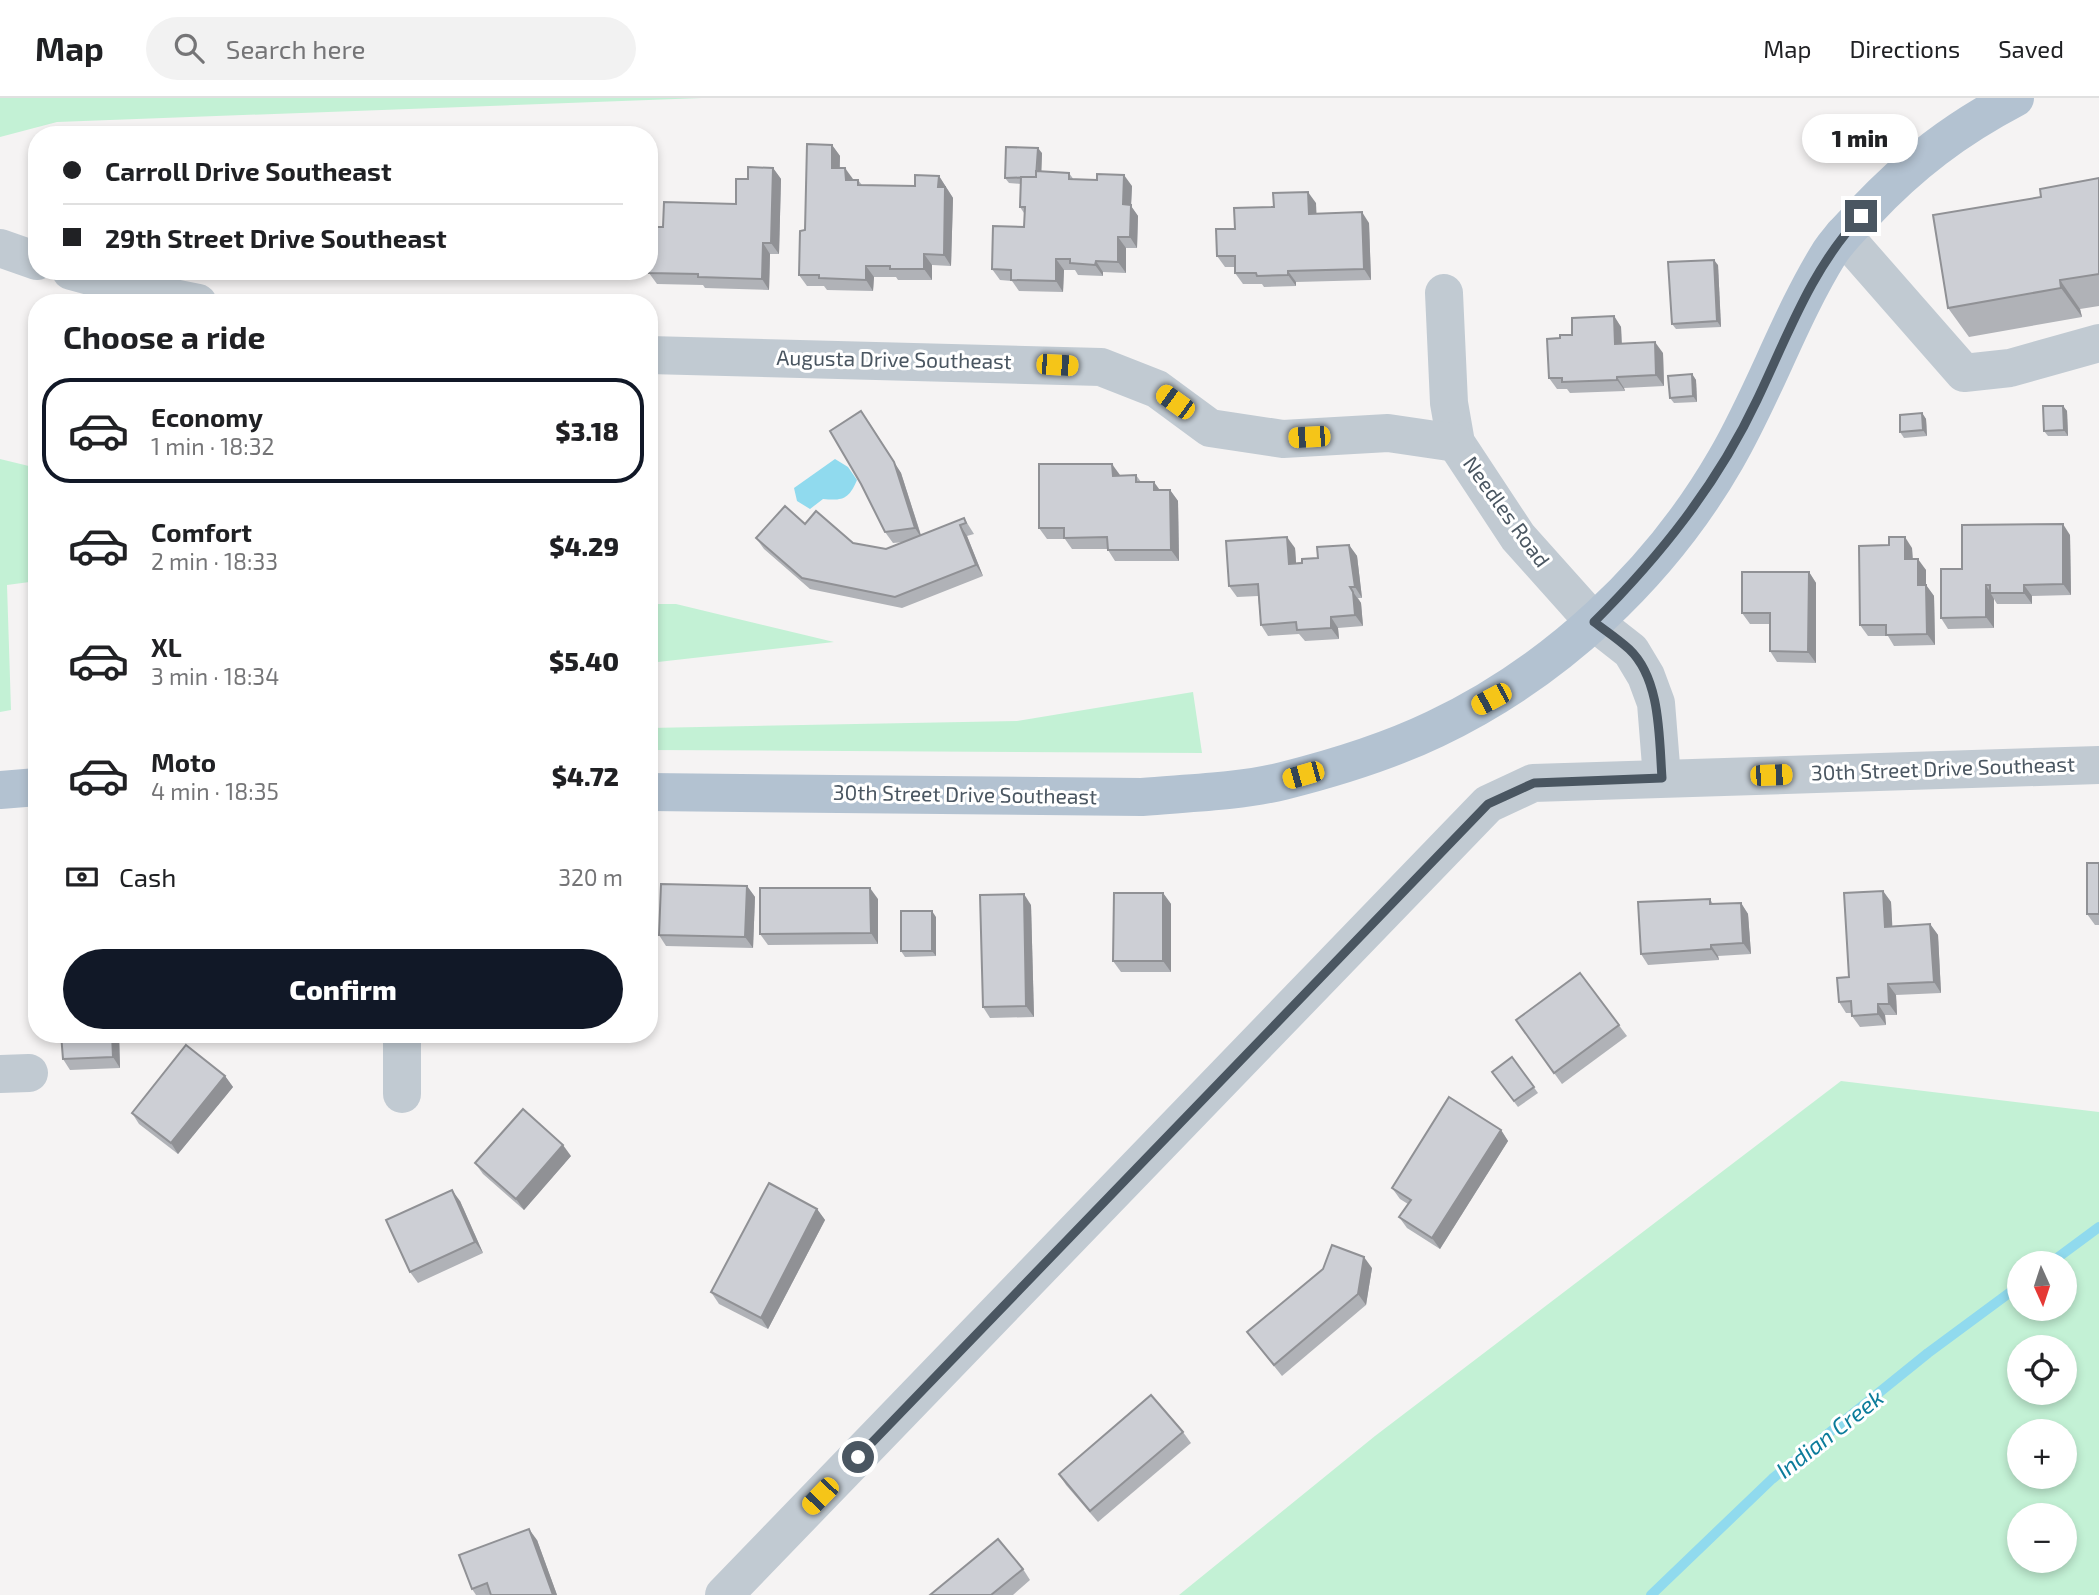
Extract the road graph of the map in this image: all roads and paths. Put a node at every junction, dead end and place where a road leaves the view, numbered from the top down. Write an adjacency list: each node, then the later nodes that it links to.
1 (2015, 98): 2 (main road, 30th Street Drive Southeast)
2 (1843, 235): 8 (street); 11 (main road, 30th Street Drive Southeast)
3 (0, 248): 4 (street)
4 (28, 258)
5 (104, 280): 7 (street)
6 (1444, 293): 10 (street, Needles Road)
7 (156, 294)
8 (2099, 343)
9 (658, 355): 10 (street, Augusta Drive Southeast)
10 (1456, 443): 11 (street, Needles Road)
11 (1594, 622): 13 (street, Needles Road); 16 (main road, 30th Street Drive Southeast)
12 (2099, 765): 13 (street, 30th Street Drive Southeast)
13 (1662, 778): 19 (street, 30th Street Drive Southeast)
14 (28, 788): 15 (main road)
15 (0, 790)
16 (658, 792)
17 (402, 1043): 18 (street)
18 (402, 1094)
19 (724, 1595)

